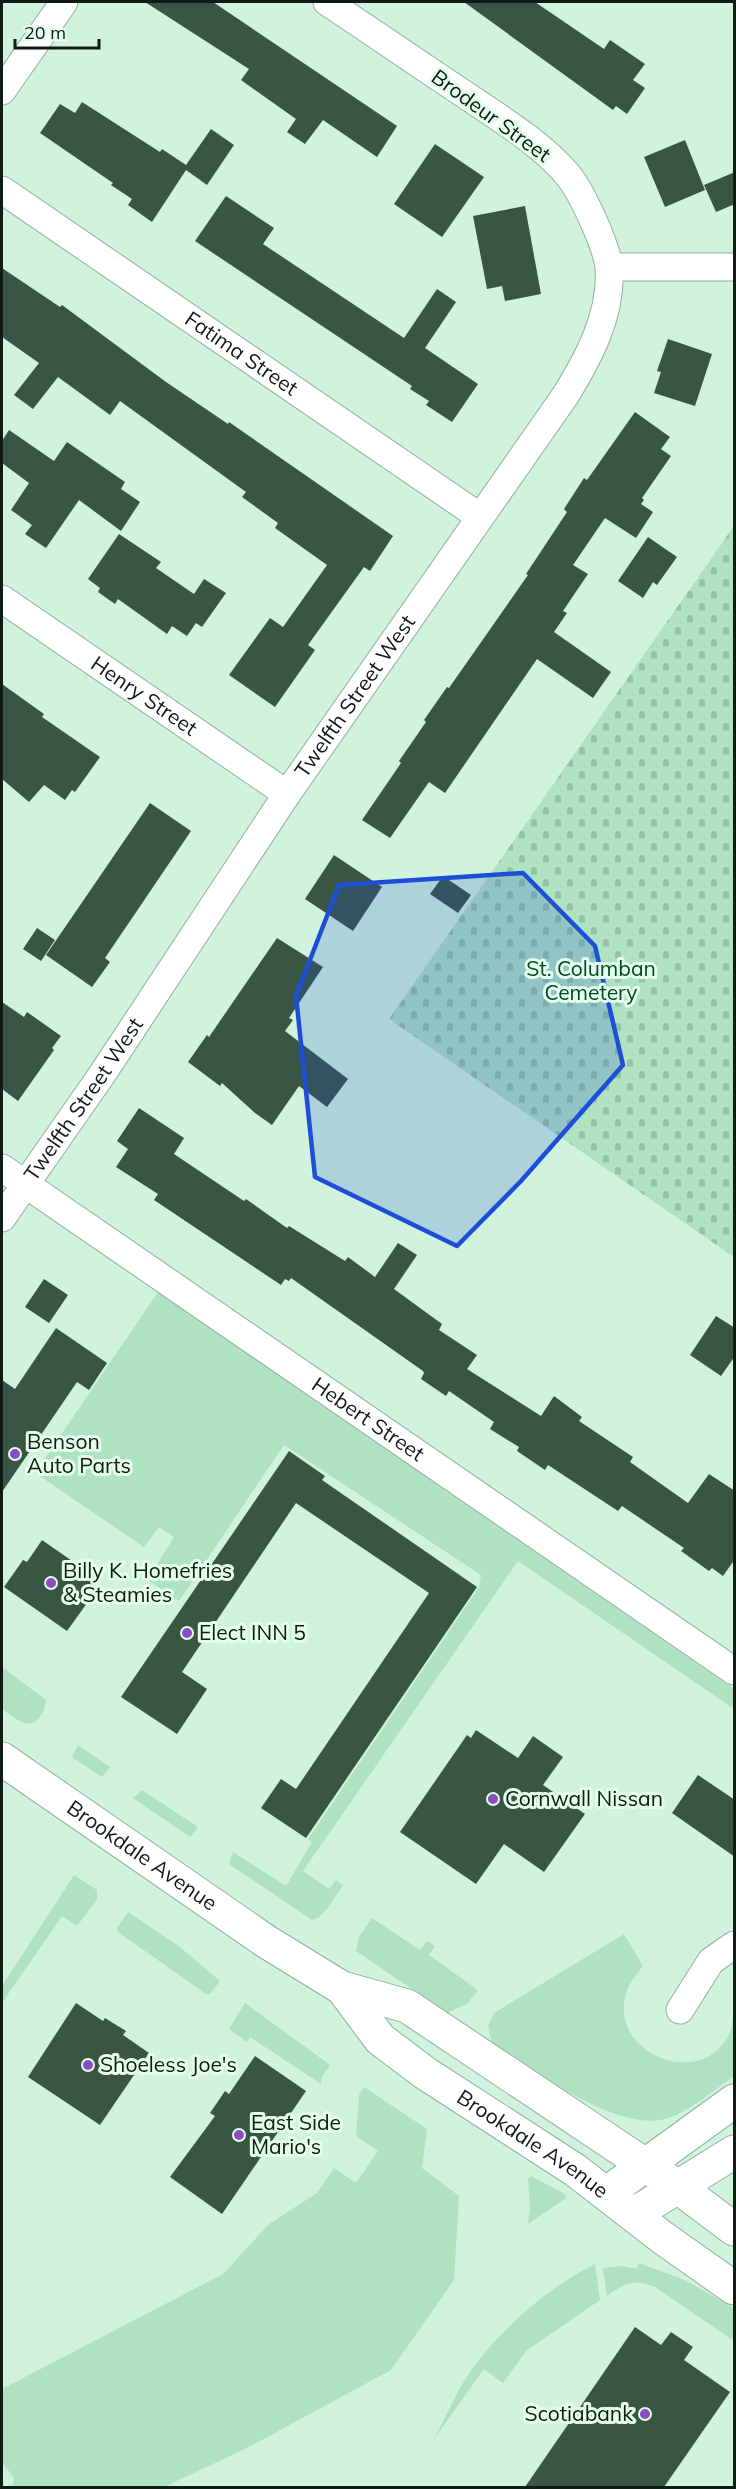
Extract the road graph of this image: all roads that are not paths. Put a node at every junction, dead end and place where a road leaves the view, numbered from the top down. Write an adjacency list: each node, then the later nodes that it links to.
1 (64, 2): 3 (street)
2 (327, 2): 5 (street, Brodeur Street)
3 (2, 91)
4 (2, 190): 7 (street, Fatima Street)
5 (609, 267): 6 (street); 7 (street, Twelfth Street West)
6 (735, 267)
7 (480, 518): 9 (street, Twelfth Street West)
8 (2, 599): 9 (street, Henry Street)
9 (287, 794): 11 (street, Twelfth Street West)
10 (2, 1168): 11 (street, Hebert Street)
11 (25, 1184): 12 (street, Twelfth Street West); 13 (street, Hebert Street)
12 (2, 1218)
13 (735, 1671)
14 (2, 1759): 16 (main road, Brookdale Avenue)
15 (735, 1945): 17 (street)
16 (342, 1988): 20 (main road, Brookdale Avenue); 22 (main road, Brookdale Avenue)
17 (680, 2010)
18 (735, 2101): 20 (main road)
19 (735, 2152): 21 (main road)
20 (645, 2165): 21 (main road, Brookdale Avenue); 22 (main road)
21 (678, 2187): 23 (main road); 24 (main road, Brookdale Avenue)
22 (607, 2193): 23 (main road, Brookdale Avenue)
23 (634, 2214): 25 (main road, Brookdale Avenue)
24 (735, 2229)
25 (735, 2288)

